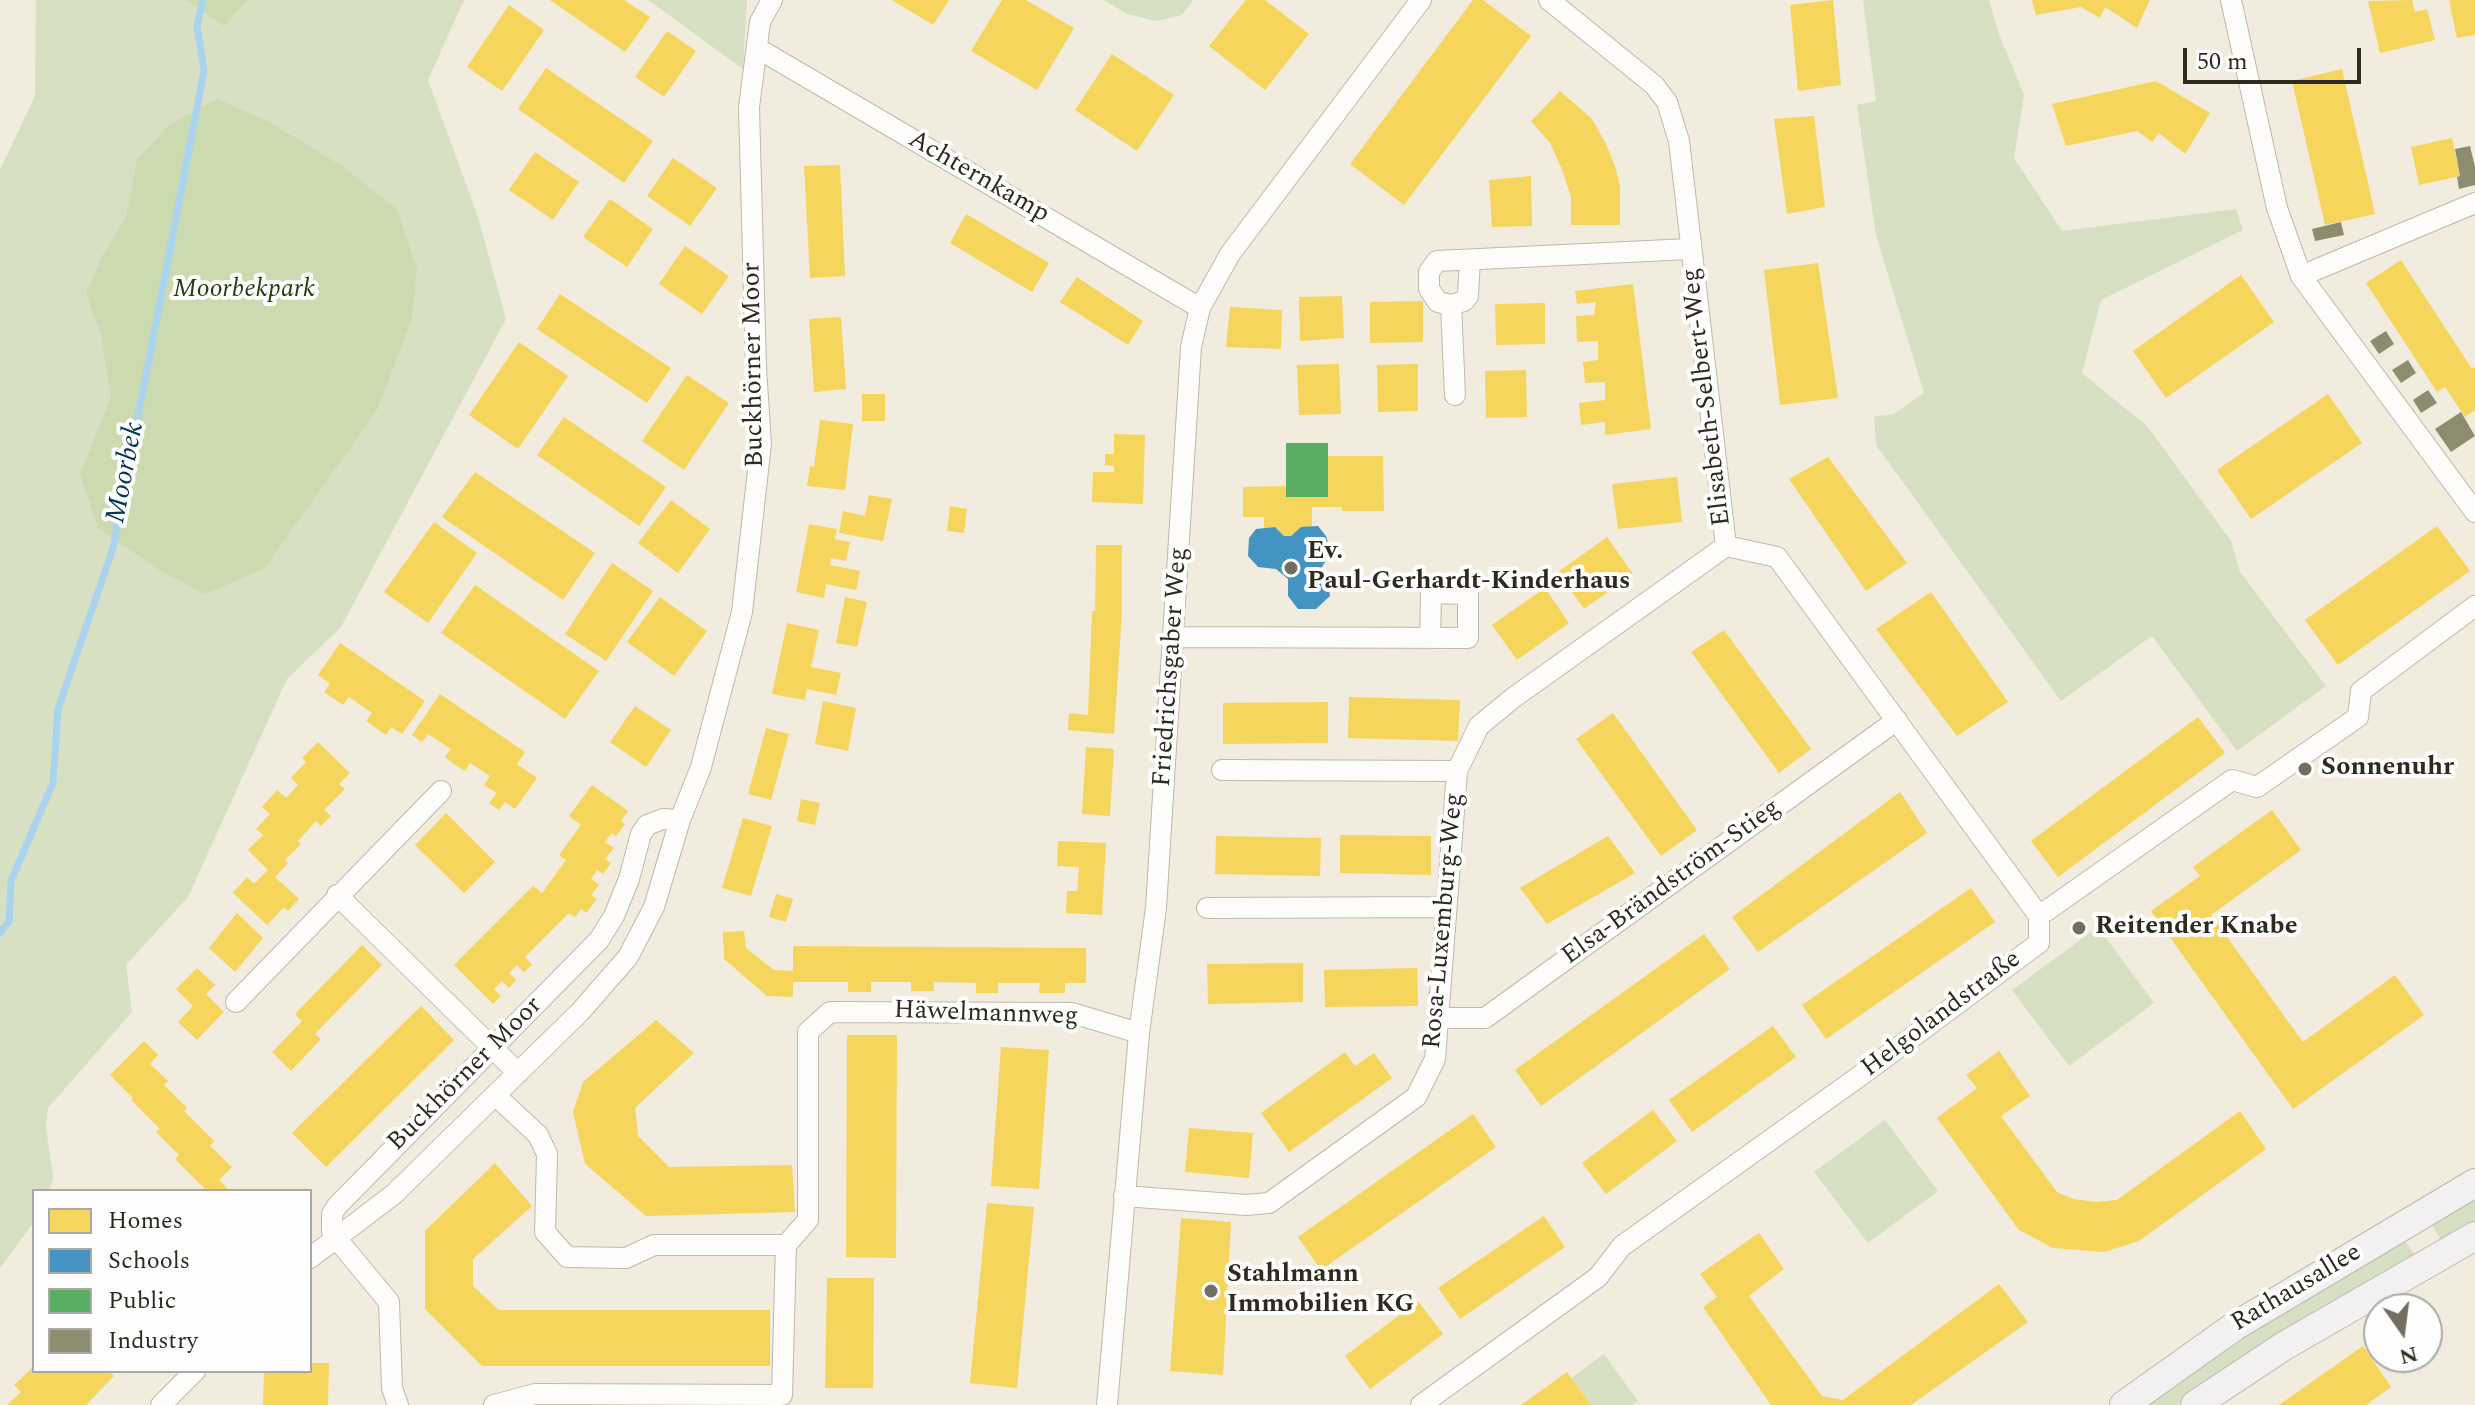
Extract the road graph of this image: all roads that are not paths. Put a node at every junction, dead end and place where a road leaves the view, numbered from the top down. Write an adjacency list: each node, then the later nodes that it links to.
1 (1421, 0): 11 (street, Friedrichsgaber Weg)
2 (1549, 0): 7 (street, Elisabeth-Selbert-Weg)
3 (2231, 0): 9 (street)
4 (768, 4): 5 (street, Buckhörner Moor)
5 (757, 48): 11 (street, Achternkamp); 22 (street, Buckhörner Moor)
6 (2475, 203): 9 (street)
7 (1690, 249): 8 (street); 14 (street, Elisabeth-Selbert-Weg)
8 (1470, 260): 10 (street); 10 (street)
9 (2301, 276): 13 (street)
10 (1451, 305): 12 (street)
11 (1200, 308): 16 (street, Friedrichsgaber Weg)
12 (1455, 395)
13 (2475, 512)
14 (1726, 546): 18 (street, Elisabeth-Selbert-Weg); 20 (street, Rosa-Luxemburg-Weg)
15 (2475, 606): 27 (street)
16 (1174, 637): 17 (street); 31 (street, Friedrichsgaber Weg)
17 (1430, 638)
18 (1897, 720): 27 (street, Elisabeth-Selbert-Weg); 30 (street, Elsa-Brändström-Stieg)
19 (1222, 770): 20 (street)
20 (1457, 771): 24 (street, Rosa-Luxemburg-Weg)
21 (441, 791): 23 (street)
22 (680, 820): 26 (street, Buckhörner Moor); 28 (street, Buckhörner Moor)
23 (337, 895): 29 (street); 32 (street)
24 (1447, 907): 25 (street); 30 (street, Rosa-Luxemburg-Weg)
25 (1207, 908)
26 (614, 916): 28 (street); 32 (street, Buckhörner Moor)
27 (2039, 916): 46 (street, Helgolandstraße)
28 (643, 931): 33 (street, Buckhörner Moor)
29 (236, 1002)
30 (1438, 1018): 36 (street, Rosa-Luxemburg-Weg)
31 (1139, 1033): 36 (street, Friedrichsgaber Weg); 39 (street, Häwelmannweg)
32 (492, 1048): 33 (street); 38 (street, Buckhörner Moor)
33 (518, 1073): 34 (street, Buckhörner Moor)
34 (495, 1095): 38 (street, Buckhörner Moor); 39 (street)
35 (2475, 1183): 47 (main road, Rathausallee)
36 (1124, 1196): 45 (street, Friedrichsgaber Weg)
37 (2475, 1236): 48 (main road, Rathausallee)
38 (336, 1238): 40 (street, Buckhörner Moor); 43 (street)
39 (786, 1245): 44 (street)
40 (312, 1256)
41 (193, 1373): 42 (street)
42 (165, 1404)
43 (398, 1405)
44 (494, 1405)
45 (1107, 1405)
46 (1421, 1405)
47 (2124, 1405)
48 (2195, 1405)

